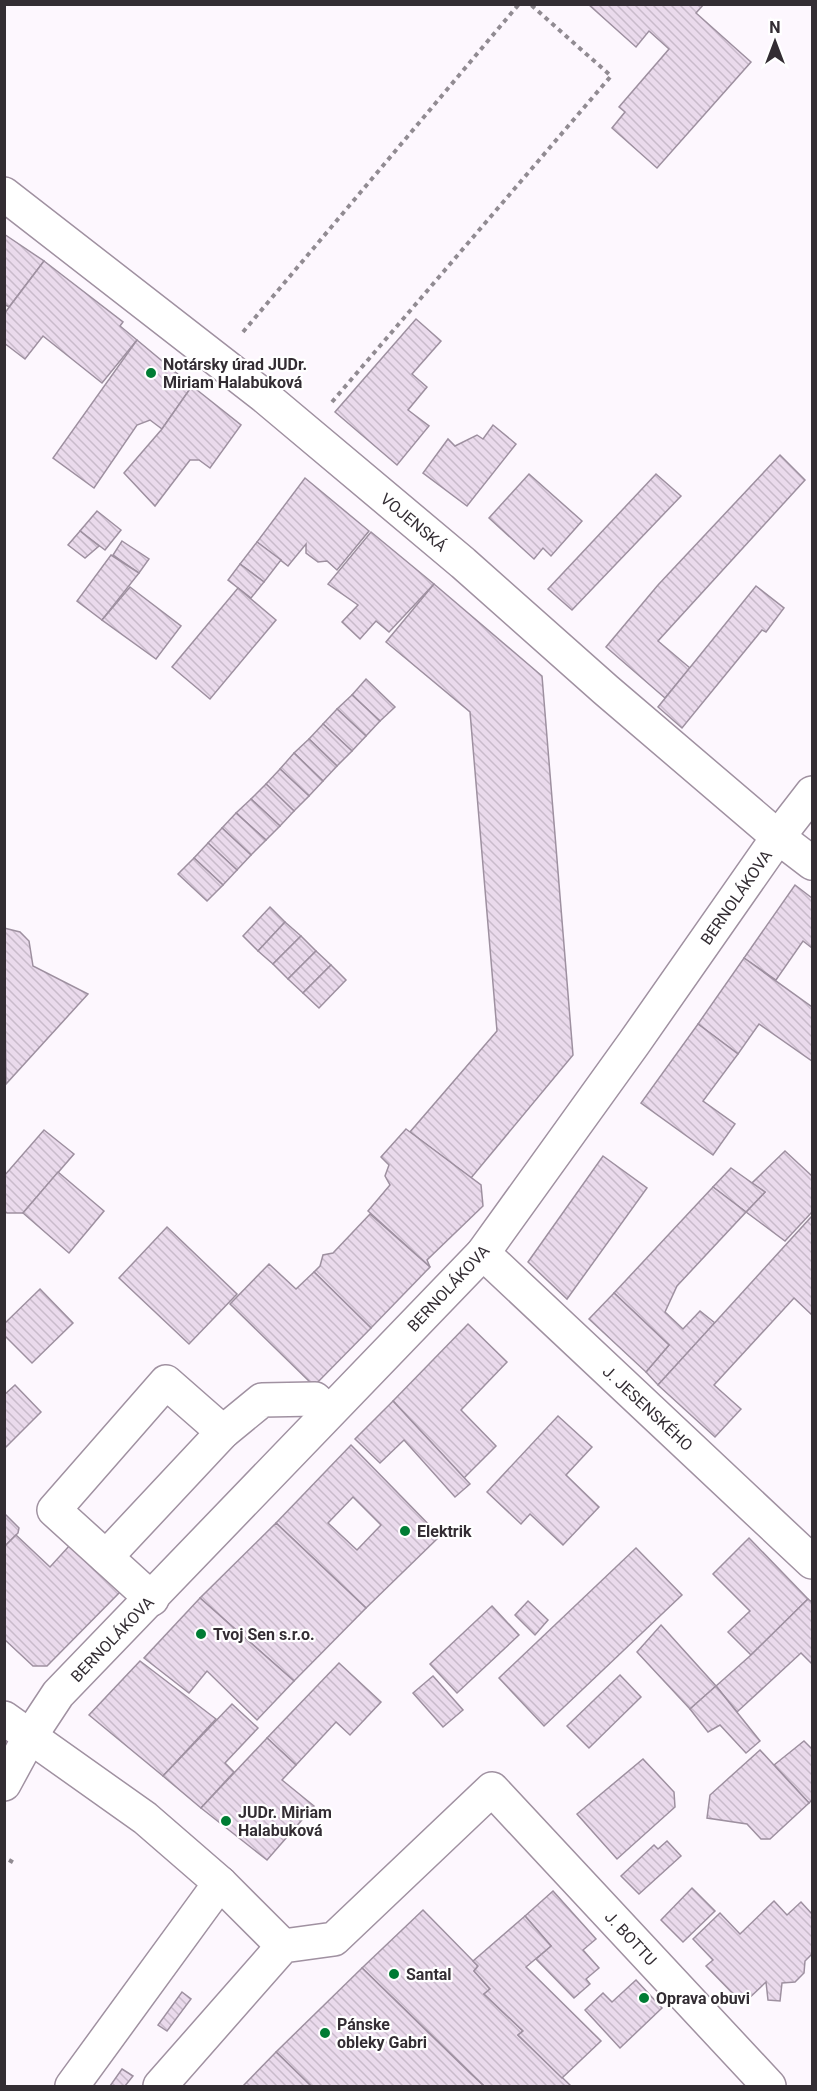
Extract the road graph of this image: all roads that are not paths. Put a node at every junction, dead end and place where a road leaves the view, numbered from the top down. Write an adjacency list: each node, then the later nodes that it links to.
1 (4, 194): 3 (street, VOJENSKÁ)
2 (813, 793): 3 (street, BERNOLÁKOVA)
3 (778, 837): 4 (street, VOJENSKÁ); 5 (street, BERNOLÁKOVA)
4 (813, 863)
5 (483, 1253): 6 (street, BERNOLÁKOVA); 9 (street, J. JESENSKÉHO)
6 (328, 1413): 7 (street); 10 (street, BERNOLÁKOVA)
7 (223, 1432): 8 (street); 8 (street)
8 (106, 1557): 10 (street)
9 (813, 1562)
10 (152, 1599): 11 (street, BERNOLÁKOVA)
11 (17, 1728): 12 (street, BERNOLÁKOVA); 13 (street)
12 (4, 1784)
13 (220, 1883): 14 (street); 15 (street)
14 (283, 1947): 16 (street); 17 (street, J. BOTTU)
15 (72, 2086)
16 (160, 2086)
17 (769, 2086)

